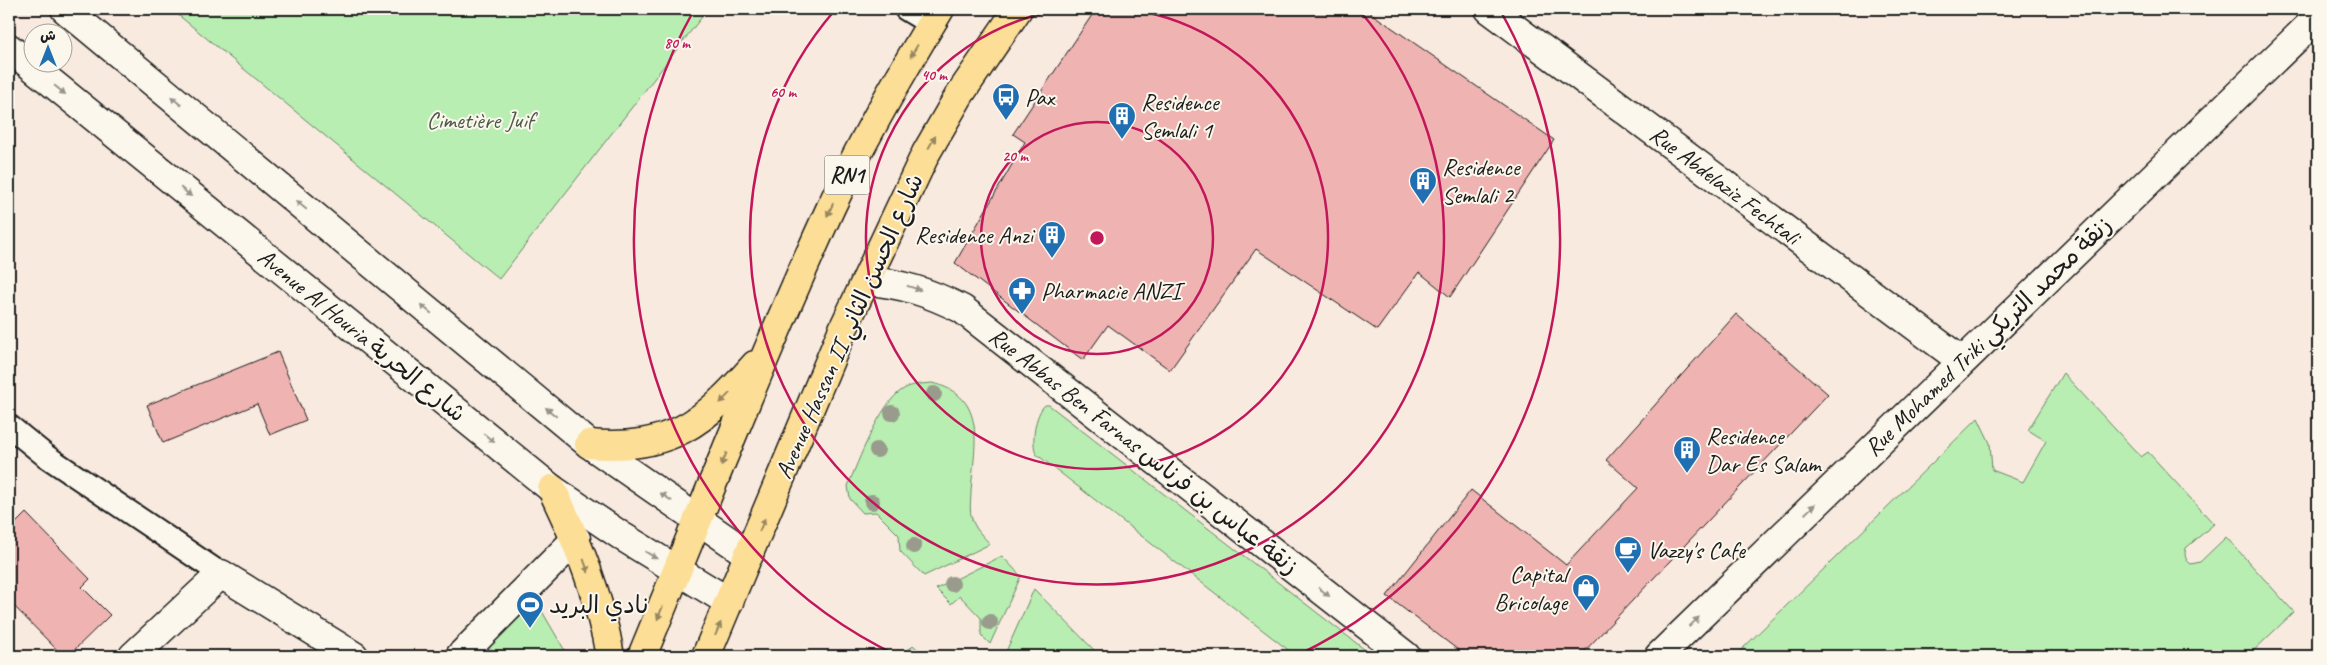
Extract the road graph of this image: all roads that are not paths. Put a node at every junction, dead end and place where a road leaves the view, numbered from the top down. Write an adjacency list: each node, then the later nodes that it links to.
1 (65, 9): 12 (street, one-way to 1)
2 (906, 9): 5 (lane)
3 (1018, 9): 8 (main road, Avenue Hassan II شارع الحسن الثاني / RN1, one-way to 3)
4 (1488, 9): 10 (street, Rue Abdelaziz Fechtali)
5 (935, 16): 9 (main road, RN1, one-way to 9)
6 (2318, 17): 10 (street, Rue Mohamed Triki زنقة محمد التريكي)
7 (9, 48): 13 (street, Avenue Al Houria شارع الحرية, one-way to 13)
8 (866, 281): 16 (main road, Avenue Hassan II شارع الحسن الثاني / RN1, one-way to 8); 26 (street, Rue Abbas Ben Farnas زنقة عباس بن فرناس, one-way to 26)
9 (769, 349): 12 (main road, one-way to 12); 14 (main road, RN1, one-way to 14)
10 (1962, 361): 27 (street, Rue Mohamed Triki زنقة محمد التريكي, one-way to 10)
11 (9, 426): 18 (lane)
12 (588, 444): 14 (street, one-way to 12)
13 (552, 489): 15 (main road); 17 (street, Avenue Al Houria شارع الحرية, one-way to 17)
14 (699, 520): 16 (street); 17 (main road, RN1)
15 (576, 538): 22 (street); 23 (main road, one-way to 23)
16 (749, 555): 19 (main road, Avenue Hassan II شارع الحسن الثاني / RN1)
17 (677, 571): 19 (street, Avenue Al Houria شارع الحرية); 24 (main road, RN1, one-way to 24)
18 (221, 574): 20 (street); 21 (street)
19 (729, 602): 25 (main road, Avenue Hassan II شارع الحسن الثاني / RN1, one-way to 19)
20 (133, 656)
21 (354, 656)
22 (460, 656)
23 (610, 656)
24 (642, 656)
25 (706, 656)
26 (1406, 656)
27 (1659, 656)

